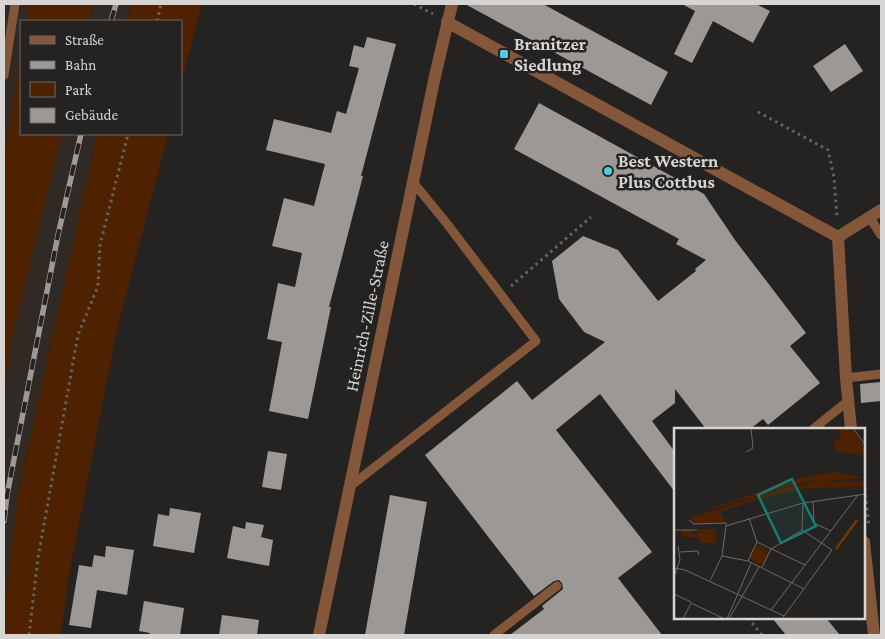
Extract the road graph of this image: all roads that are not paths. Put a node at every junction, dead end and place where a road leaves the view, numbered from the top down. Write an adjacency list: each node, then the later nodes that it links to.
1 (15, 4): 4 (lane)
2 (452, 4): 3 (street, Heinrich-Zille-Straße)
3 (446, 22): 5 (street, Heinrich-Zille-Straße); 9 (street)
4 (4, 75)
5 (413, 182): 15 (street, Heinrich-Zille-Straße); 15 (lane)
6 (881, 210): 7 (street)
7 (870, 218): 8 (lane); 9 (street)
8 (881, 235)
9 (838, 237): 11 (street)
10 (881, 374): 11 (lane)
11 (846, 378): 12 (street)
12 (848, 401): 13 (lane); 14 (street)
13 (814, 428)
14 (851, 428)
15 (348, 488): 18 (street, Heinrich-Zille-Straße)
16 (865, 551): 20 (street)
17 (557, 586): 19 (lane)
18 (318, 635)
19 (494, 635)
20 (874, 635)

